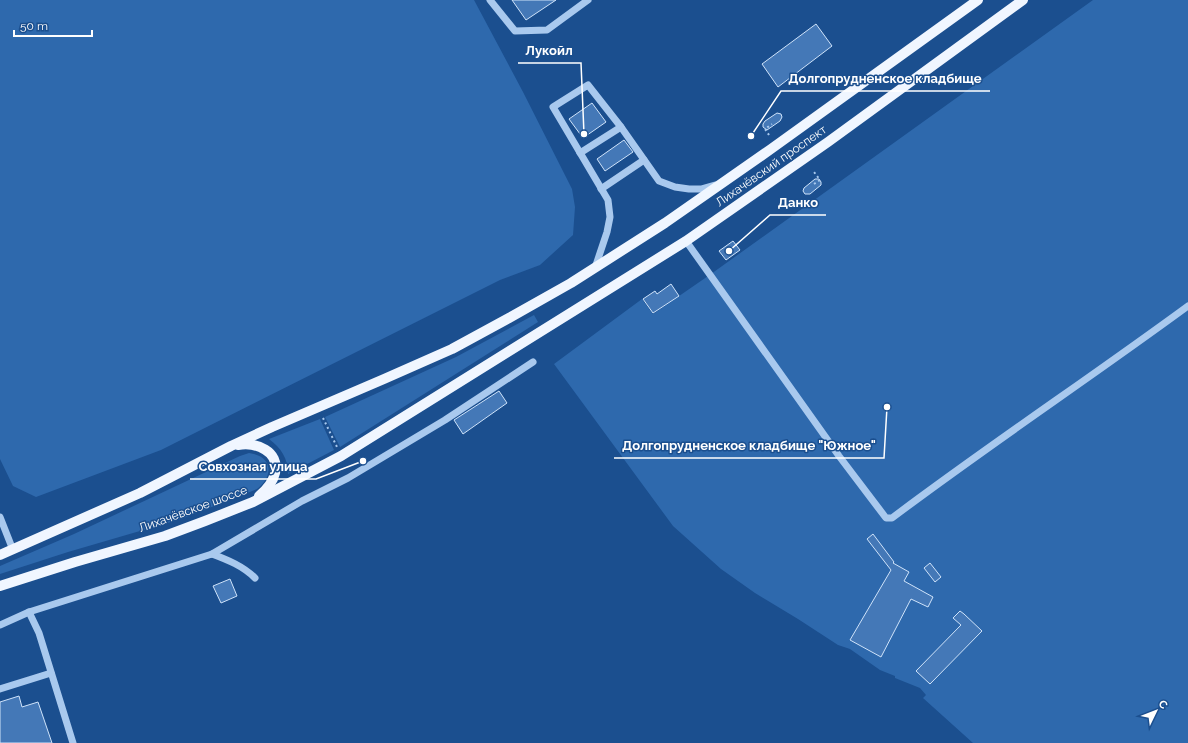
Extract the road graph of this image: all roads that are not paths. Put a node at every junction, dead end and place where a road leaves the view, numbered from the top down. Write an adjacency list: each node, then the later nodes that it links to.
1 (490, 0): 2 (street)
2 (588, 0)
3 (978, 0): 8 (main road, Лихачёвский проспект)
4 (1023, 0): 10 (main road, Лихачёвский проспект)
5 (621, 127): 6 (street); 6 (street); 7 (street)
6 (580, 153): 9 (street)
7 (644, 160): 8 (street); 9 (street)
8 (719, 184): 11 (main road, Лихачёвский проспект)
9 (601, 189): 11 (street)
10 (686, 240): 12 (street); 13 (main road, Лихачёвский проспект)
11 (595, 268): 15 (main road, Лихачёвский проспект)
12 (1188, 306)
13 (526, 341): 16 (main road, Лихачёвское шоссе)
14 (533, 362): 19 (street)
15 (231, 446): 16 (main road); 18 (main road)
16 (253, 502): 22 (main road, Лихачёвское шоссе)
17 (0, 517): 18 (street)
18 (12, 550): 20 (main road)
19 (212, 554): 21 (street); 23 (street)
20 (0, 555)
21 (255, 578)
22 (0, 586)
23 (29, 612): 24 (street); 25 (street)
24 (0, 625)
25 (51, 673): 26 (street); 27 (street)
26 (0, 689)
27 (73, 743)

